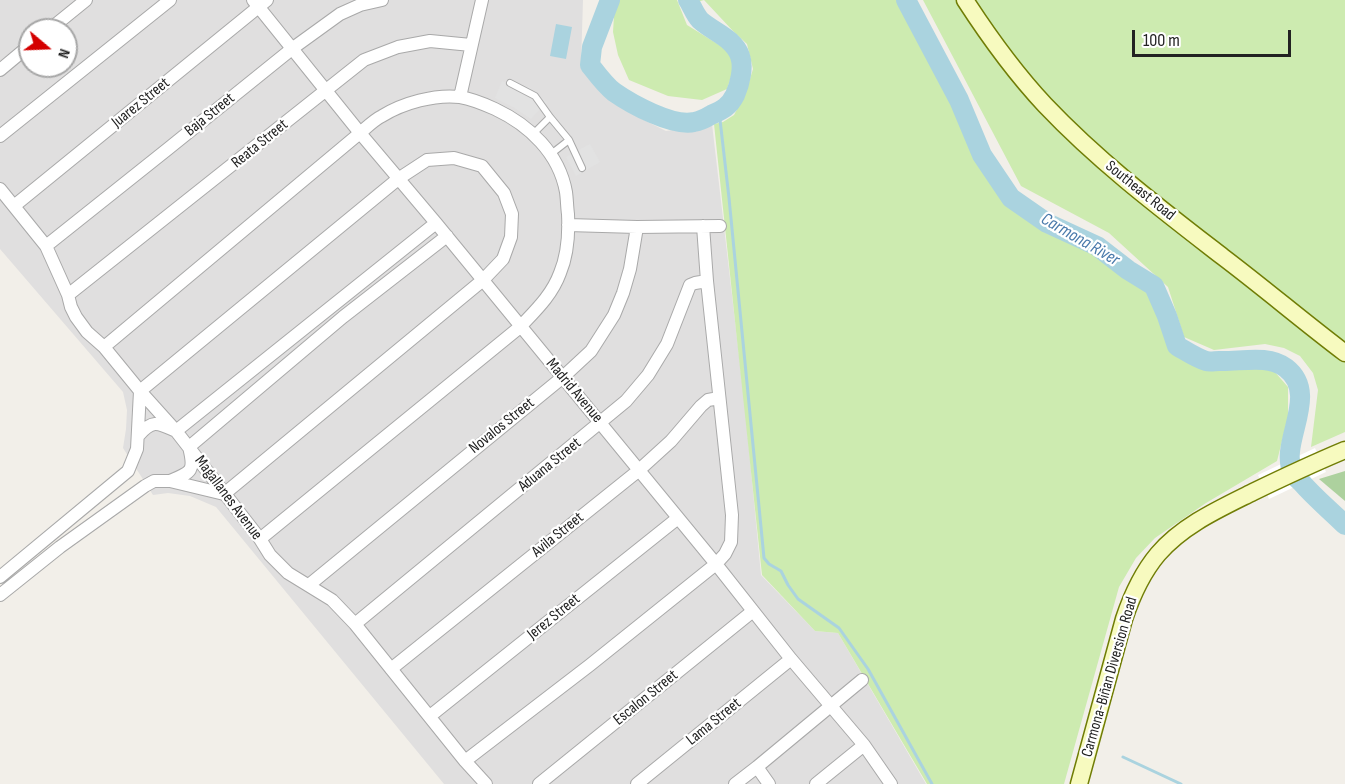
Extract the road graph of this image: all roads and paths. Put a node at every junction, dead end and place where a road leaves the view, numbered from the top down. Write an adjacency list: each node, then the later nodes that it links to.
1 (86, 0): 7 (street)
2 (170, 0): 18 (street)
3 (382, 0): 9 (street, Baja Street)
4 (482, 0): 8 (street)
5 (964, 0): 39 (street, Southeast Road)
6 (259, 2): 9 (street, Madrid Avenue); 24 (street, Juarez Street)
7 (64, 18)
8 (471, 45): 13 (street, Reata Street); 14 (street)
9 (292, 48): 13 (street, Madrid Avenue); 31 (street, Baja Street)
10 (18, 55): 11 (street)
11 (0, 70)
12 (510, 83): 15 (lane)
13 (327, 90): 16 (street, Madrid Avenue); 34 (street, Reata Street)
14 (460, 97): 16 (street); 17 (street)
15 (550, 117): 17 (lane); 19 (lane)
16 (360, 133): 22 (street, Madrid Avenue); 38 (street)
17 (534, 133): 20 (street)
18 (0, 136)
19 (569, 140): 20 (lane); 21 (lane)
20 (551, 154): 26 (street)
21 (582, 168)
22 (399, 179): 25 (street, Madrid Avenue); 32 (street); 41 (street)
23 (0, 189): 24 (street, Magallanes Avenue)
24 (14, 206): 31 (street, Magallanes Avenue)
25 (436, 223): 30 (street, Madrid Avenue); 35 (street)
26 (568, 225): 29 (street); 37 (street)
27 (703, 226): 28 (street); 29 (street); 33 (street)
28 (720, 226)
29 (637, 227): 40 (street, Novalos Street)
30 (447, 236): 32 (street, Madrid Avenue); 36 (street)
31 (46, 246): 34 (street, Magallanes Avenue)
32 (483, 280): 37 (street, Madrid Avenue); 50 (street)
33 (707, 281): 42 (street); 43 (street, Aduana Street)
34 (68, 294): 38 (street, Magallanes Avenue)
35 (334, 306): 36 (street); 44 (street)
36 (344, 317): 46 (street)
37 (520, 327): 40 (street, Madrid Avenue); 52 (street)
38 (104, 347): 41 (street, Magallanes Avenue)
39 (1345, 353)
40 (563, 377): 43 (street, Madrid Avenue); 55 (street, Novalos Street)
41 (140, 391): 44 (street, Magallanes Avenue); 45 (street)
42 (719, 398): 48 (street, Avila Street); 53 (street)
43 (600, 423): 48 (street, Madrid Avenue); 58 (street, Aduana Street)
44 (176, 431): 45 (street); 46 (street, Magallanes Avenue)
45 (139, 435): 54 (street)
46 (189, 447): 49 (street); 50 (street, Magallanes Avenue)
47 (1345, 450): 75 (street, Carmona-Biñan Diversion Road)
48 (638, 471): 51 (street, Madrid Avenue); 60 (street, Avila Street)
49 (170, 481): 50 (street); 56 (street)
50 (225, 494): 52 (street, Magallanes Avenue)
51 (678, 518): 53 (street, Madrid Avenue); 63 (street, Jerez Street)
52 (260, 539): 55 (street, Magallanes Avenue)
53 (716, 564): 57 (street, Madrid Avenue); 65 (street)
54 (0, 577)
55 (309, 585): 58 (street, Magallanes Avenue)
56 (0, 595)
57 (753, 611): 59 (street, Madrid Avenue); 69 (street, Escalon Street)
58 (356, 624): 60 (street, Magallanes Avenue)
59 (792, 659): 62 (street, Madrid Avenue); 70 (street, Lama Street)
60 (391, 669): 63 (street, Magallanes Avenue)
61 (862, 680): 62 (street)
62 (831, 705): 64 (street, Madrid Avenue); 66 (street)
63 (430, 716): 65 (street, Magallanes Avenue)
64 (864, 745): 67 (street); 74 (street, Madrid Avenue)
65 (465, 760): 68 (street, Magallanes Avenue)
66 (757, 767): 71 (street); 72 (street)
67 (830, 779): 73 (street)
68 (486, 784)
69 (539, 784)
70 (637, 784)
71 (735, 784)
72 (769, 784)
73 (816, 784)
74 (891, 784)
75 (1079, 784)

